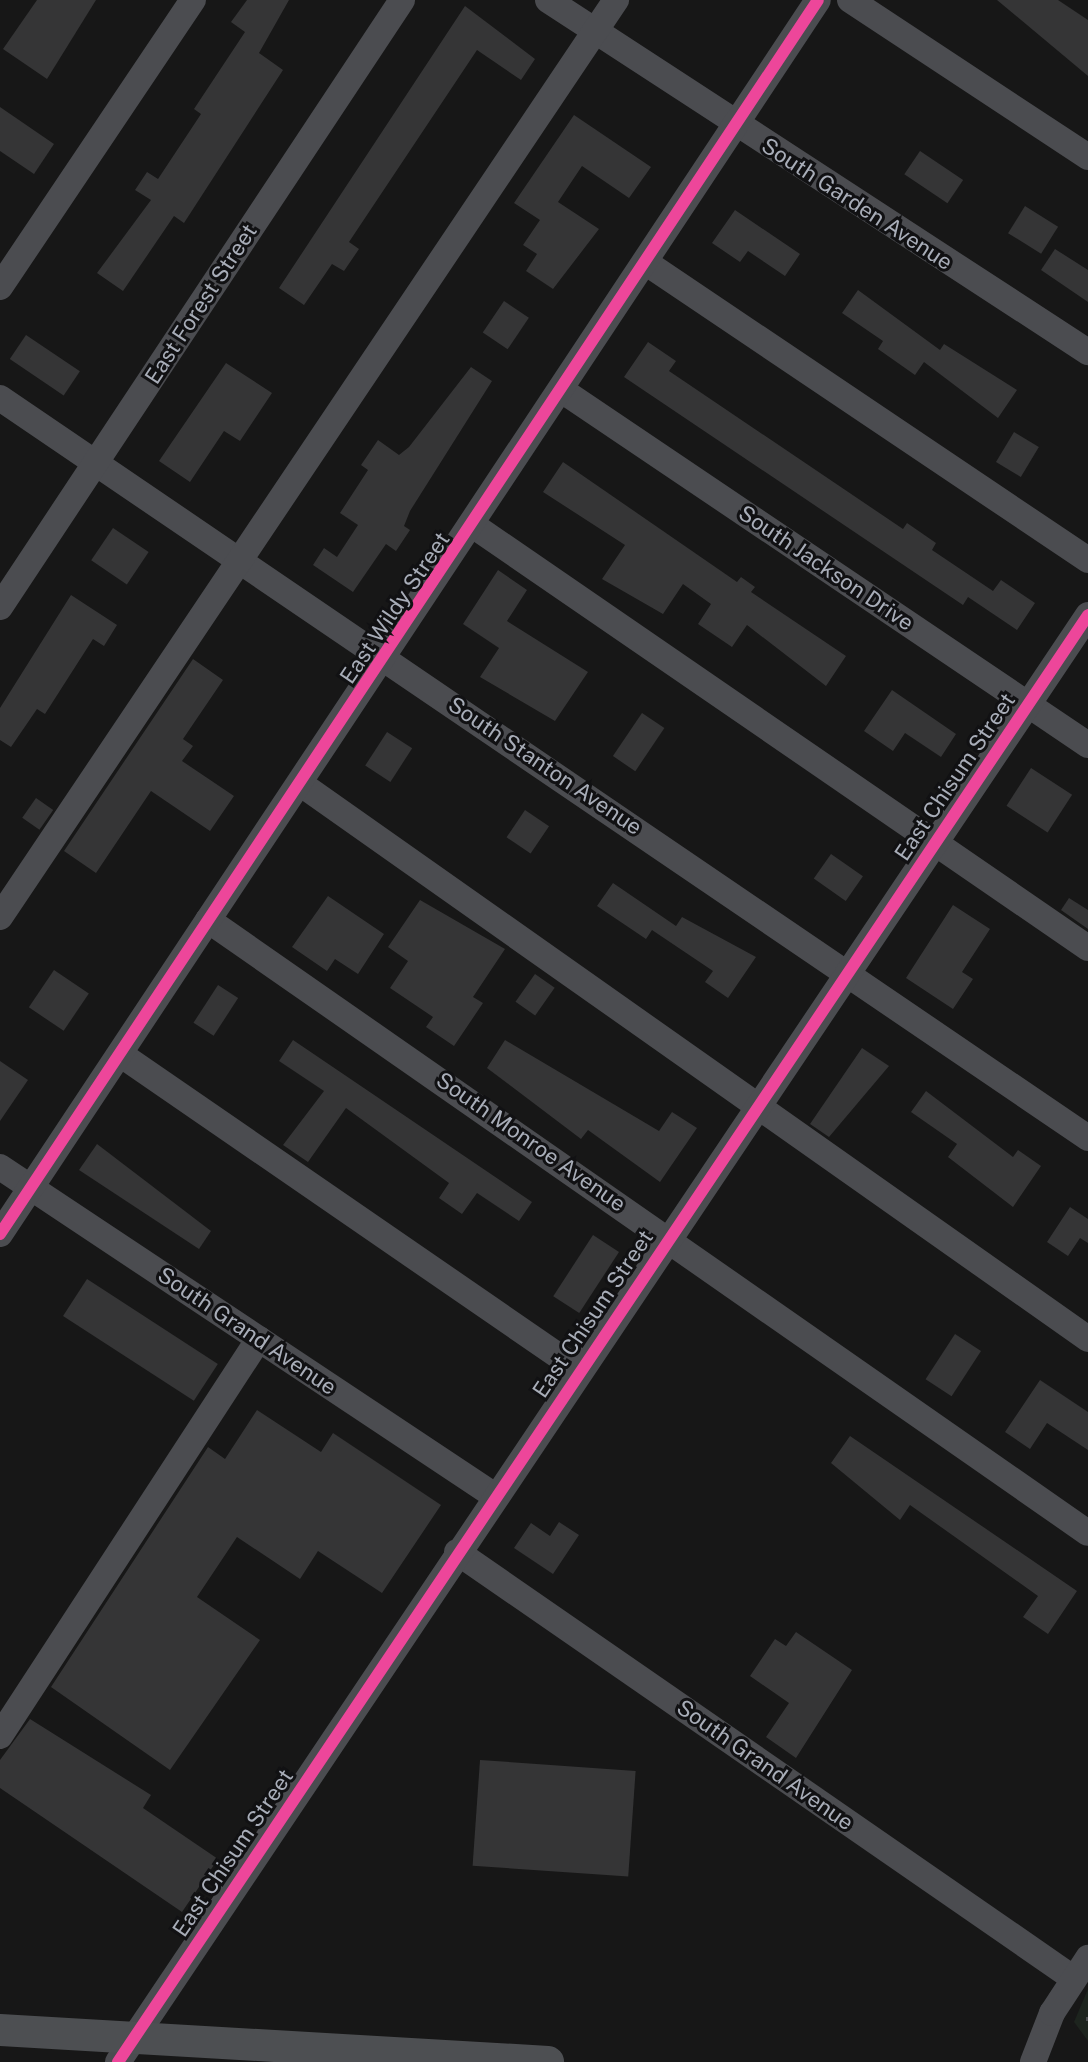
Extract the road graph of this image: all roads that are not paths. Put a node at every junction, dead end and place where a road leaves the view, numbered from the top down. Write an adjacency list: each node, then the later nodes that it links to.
1 (193, 0): 11 (street)
2 (402, 0): 15 (street, East Forest Street)
3 (548, 0): 7 (street, South Garden Avenue)
4 (616, 0): 7 (street)
5 (818, 0): 8 (street, East Wildy Street)
6 (850, 0): 9 (street)
7 (595, 31): 8 (street, South Garden Avenue); 17 (street)
8 (733, 124): 10 (street, East Wildy Street); 12 (street, South Garden Avenue)
9 (1088, 157)
10 (645, 262): 13 (street, East Wildy Street); 18 (street)
11 (0, 287)
12 (1088, 352)
13 (563, 391): 16 (street, East Wildy Street); 22 (street, South Jackson Drive)
14 (0, 398): 15 (street, South Stanton Avenue)
15 (97, 462): 17 (street, South Stanton Avenue); 19 (street, East Forest Street)
16 (474, 526): 21 (street, East Wildy Street); 25 (street)
17 (239, 558): 21 (street, South Stanton Avenue); 26 (street)
18 (1088, 560)
19 (0, 607)
20 (1088, 615): 22 (street, East Chisum Street)
21 (387, 658): 24 (street, East Wildy Street); 29 (street, South Stanton Avenue)
22 (1028, 704): 23 (street, South Jackson Drive); 25 (street, East Chisum Street)
23 (1088, 745)
24 (301, 784): 27 (street, East Wildy Street); 31 (street)
25 (937, 840): 28 (street); 29 (street, East Chisum Street)
26 (0, 917)
27 (208, 920): 30 (street, East Wildy Street); 36 (street, South Monroe Avenue)
28 (1088, 948)
29 (848, 973): 31 (street, East Chisum Street); 32 (street, South Stanton Avenue)
30 (120, 1054): 34 (street, East Wildy Street); 39 (street)
31 (757, 1108): 36 (street, East Chisum Street); 38 (street)
32 (1088, 1138)
33 (0, 1167): 34 (street, South Grand Avenue)
34 (31, 1187): 35 (street, East Wildy Street); 37 (street, South Grand Avenue)
35 (0, 1234)
36 (669, 1237): 39 (street, East Chisum Street); 41 (street, South Monroe Avenue)
37 (259, 1339): 40 (street, South Grand Avenue); 43 (street)
38 (1088, 1339)
39 (579, 1370): 40 (street, East Chisum Street)
40 (495, 1496): 42 (street, East Chisum Street)
41 (1088, 1533)
42 (457, 1552): 44 (street, South Grand Avenue); 46 (street, East Chisum Street)
43 (0, 1736)
44 (1081, 1968): 49 (street)
45 (0, 2030): 46 (main road)
46 (126, 2050): 47 (main road)
47 (423, 2058): 48 (main road)
48 (548, 2062)
49 (1033, 2062)

